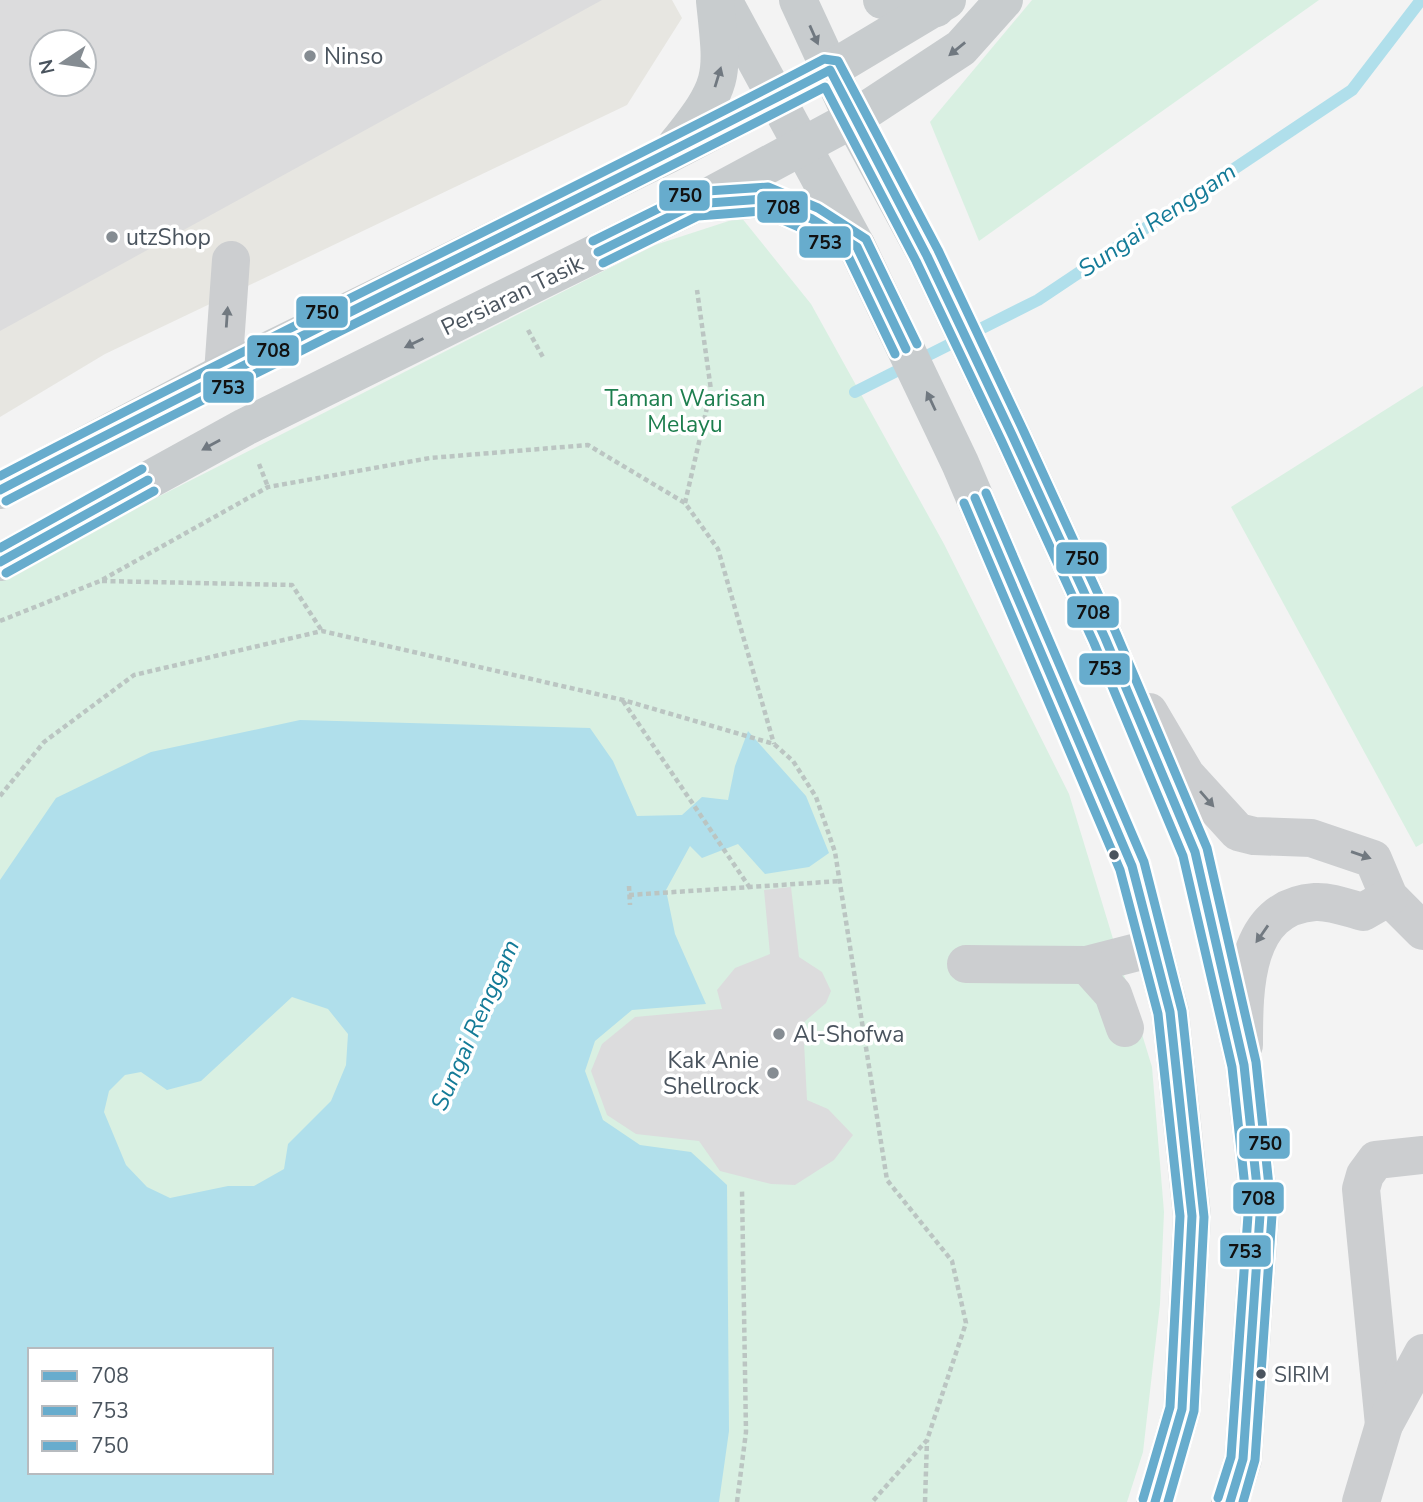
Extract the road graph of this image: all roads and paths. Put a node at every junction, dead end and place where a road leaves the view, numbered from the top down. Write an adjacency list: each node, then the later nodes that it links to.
1 (715, 0): 11 (main road, one-way to 1)
2 (723, 0): 8 (main road)
3 (798, 0): 7 (main road, one-way to 7)
4 (882, 0): 6 (main road)
5 (1004, 0): 9 (main road, Persiaran Tasik, one-way to 9)
6 (942, 4): 7 (main road)
7 (830, 70): 8 (main road); 9 (main road)
8 (776, 99): 10 (main road); 11 (main road)
9 (853, 119): 10 (main road, Persiaran Tasik); 24 (main road)
10 (801, 146): 12 (main road, Persiaran Tasik); 13 (main road)
11 (669, 154): 16 (main road)
12 (695, 204): 13 (main road); 17 (main road, Persiaran Tasik, one-way to 17)
13 (858, 247): 35 (main road, one-way to 13)
14 (231, 260): 16 (lane, one-way to 14)
15 (697, 290): 19 (path)
16 (223, 373): 17 (main road); 18 (main road)
17 (245, 427): 20 (main road, Persiaran Tasik, one-way to 20)
18 (0, 490)
19 (685, 503): 21 (path); 26 (path)
20 (0, 562)
21 (100, 581): 22 (path); 23 (path)
22 (0, 621)
23 (322, 631): 25 (path); 27 (path)
24 (1105, 639): 32 (lane, one-way to 32); 39 (main road)
25 (623, 701): 26 (path); 30 (path)
26 (774, 744): 28 (path)
27 (0, 796)
28 (841, 881): 30 (path); 44 (path)
29 (629, 886): 31 (path)
30 (750, 888): 31 (path)
31 (629, 895): 33 (path)
32 (1389, 897): 34 (lane); 39 (lane, one-way to 39)
33 (630, 905)
34 (1423, 931)
35 (1153, 948): 37 (lane); 48 (main road)
36 (965, 964): 37 (lane)
37 (1087, 965): 38 (lane)
38 (1125, 1028)
39 (1244, 1065): 49 (main road)
40 (1423, 1156): 43 (lane)
41 (742, 1190): 45 (path)
42 (1423, 1353): 43 (lane)
43 (1384, 1425): 50 (lane)
44 (927, 1440): 46 (path); 47 (path)
45 (737, 1502)
46 (872, 1502)
47 (925, 1502)
48 (1155, 1502)
49 (1230, 1502)
50 (1361, 1502)

